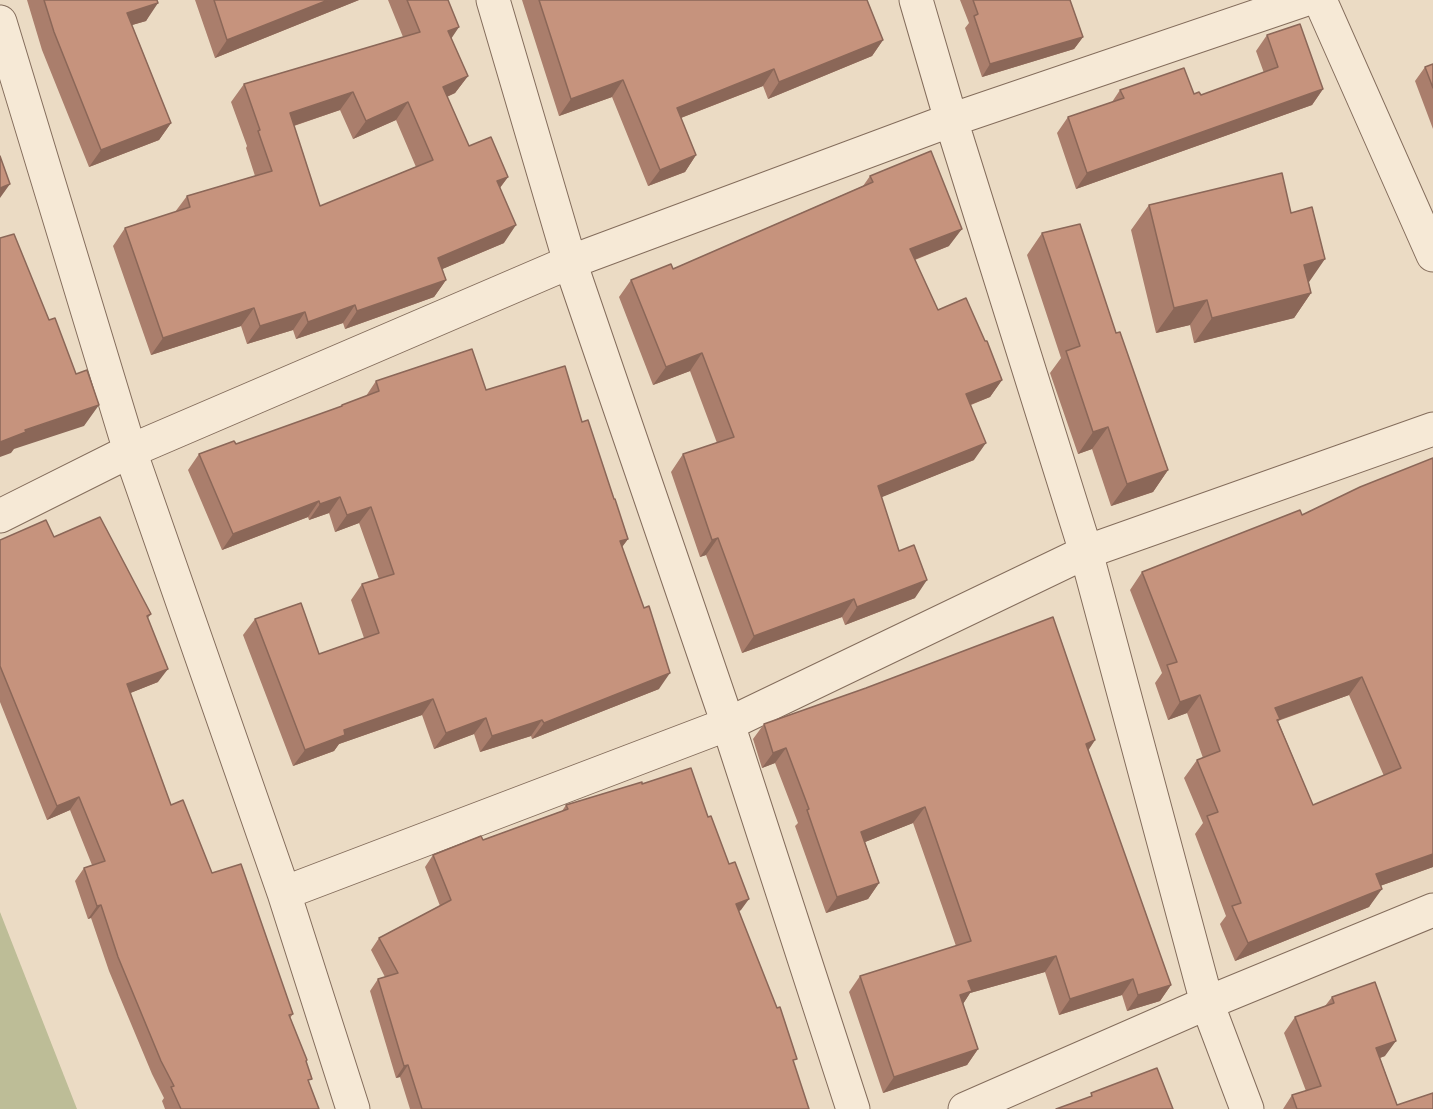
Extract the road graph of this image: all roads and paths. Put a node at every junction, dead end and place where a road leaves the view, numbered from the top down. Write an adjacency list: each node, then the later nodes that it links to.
1 (493, 0): 8 (street)
2 (916, 0): 6 (street)
3 (1304, 0): 6 (street)
4 (1320, 0): 7 (street)
5 (0, 22): 10 (street)
6 (951, 120): 8 (street); 12 (street)
7 (1433, 255)
8 (570, 262): 10 (street); 13 (street)
9 (1433, 429): 12 (street)
10 (130, 451): 11 (street); 14 (street)
11 (0, 516)
12 (1086, 552): 13 (street); 16 (street)
13 (728, 724): 14 (street); 18 (street)
14 (284, 893): 17 (street)
15 (1433, 910): 16 (street)
16 (1207, 1003): 19 (street); 20 (street)
17 (353, 1109)
18 (853, 1109)
19 (965, 1109)
20 (1247, 1109)

